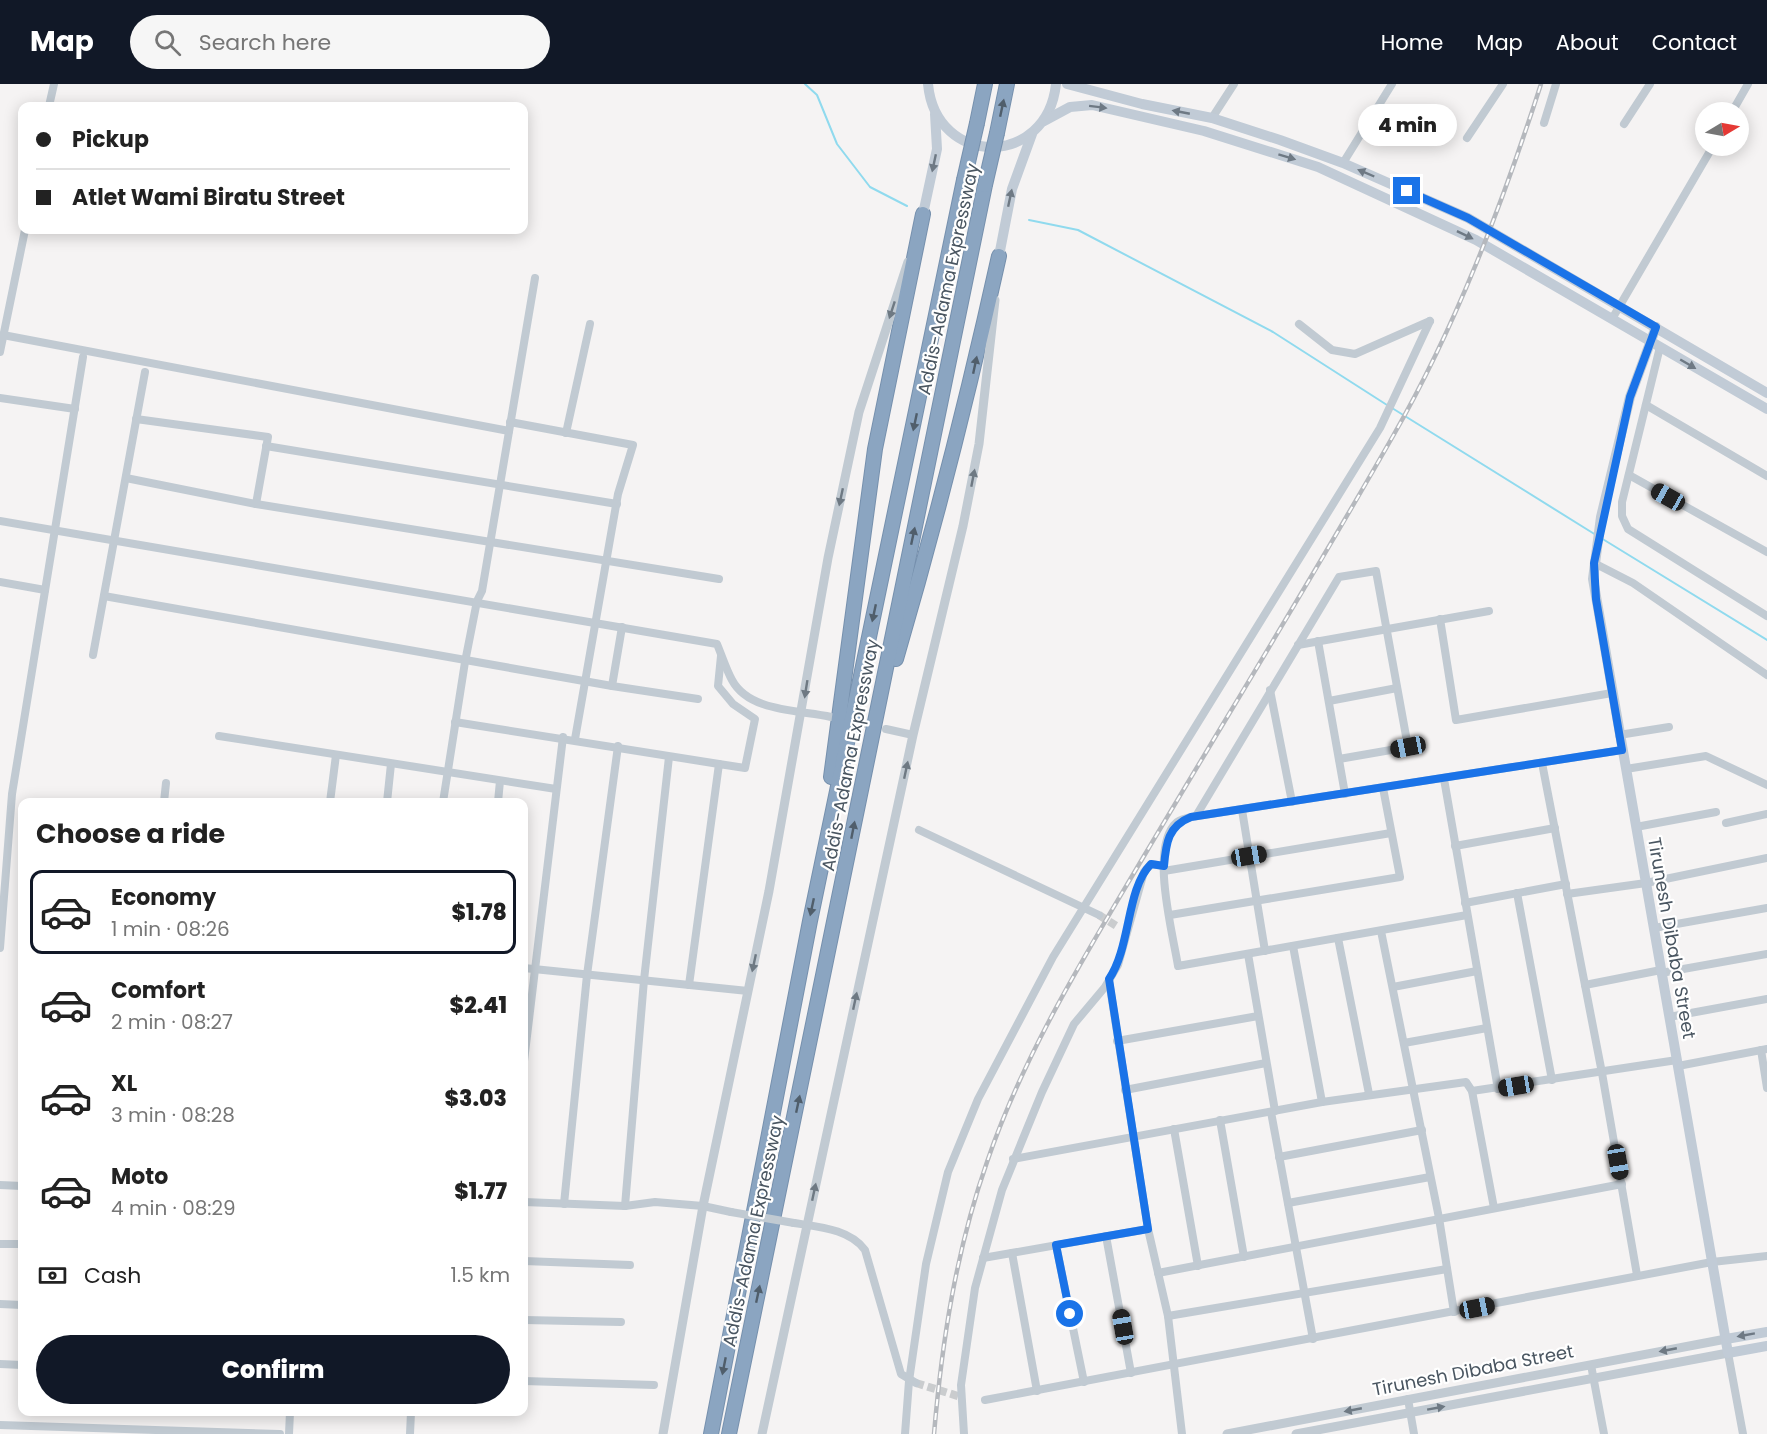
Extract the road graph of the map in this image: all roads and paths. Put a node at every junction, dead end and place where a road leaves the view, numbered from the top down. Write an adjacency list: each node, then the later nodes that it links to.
1 (54, 84): 14 (street)
2 (924, 84): 13 (main road)
3 (985, 84): 134 (highway, Addis-Adama Expressway, one-way to 134, bridge)
4 (1007, 84): 98 (highway, Addis-Adama Expressway, one-way to 4, bridge)
5 (1056, 84): 19 (main road)
6 (1067, 84): 16 (main road)
7 (1233, 84): 18 (street)
8 (1392, 84): 27 (street)
9 (1503, 84): 24 (street)
10 (1556, 84): 20 (street)
11 (1748, 84): 15 (street)
12 (1648, 85): 21 (street)
13 (929, 90): 17 (main road)
14 (50, 102)
15 (1738, 102)
16 (1140, 109): 18 (main road, one-way to 16); 19 (main road, one-way to 16); 25 (main road)
17 (934, 111): 23 (main road); 28 (main road, one-way to 28)
18 (1212, 118): 22 (main road)
19 (1044, 121): 23 (main road)
20 (1544, 123)
21 (1624, 124)
22 (1257, 132): 25 (main road); 27 (main road)
23 (1032, 134): 30 (main road, one-way to 23)
24 (1467, 138)
25 (1251, 146): 33 (main road, one-way to 33)
26 (1707, 156): 32 (street)
27 (1342, 164): 32 (main road, one-way to 27)
28 (923, 214): 88 (street, one-way to 88); 134 (highway)
29 (24, 234): 37 (street)
30 (999, 256): 93 (street, one-way to 30); 98 (highway, one-way to 30)
31 (536, 278): 48 (street)
32 (1621, 306): 33 (street); 36 (main road)
33 (1612, 319): 38 (main road)
34 (590, 324): 49 (street)
35 (1299, 324): 142 (street)
36 (1656, 327): 38 (main road); 42 (main road)
37 (3, 335): 39 (street); 48 (street)
38 (1655, 344): 44 (street); 46 (main road, one-way to 46); 63 (main road, Tirunesh Dibaba Street)
39 (0, 352)
40 (83, 357): 45 (street)
41 (145, 372): 47 (street)
42 (1767, 393)
43 (0, 398): 45 (street)
44 (1646, 405): 51 (street); 52 (street)
45 (75, 409): 58 (street)
46 (1767, 409)
47 (136, 419): 50 (street); 53 (street)
48 (509, 427): 49 (street); 54 (street)
49 (566, 433): 56 (street)
50 (266, 446): 54 (street); 55 (street)
51 (1629, 475): 61 (street); 70 (street)
52 (1767, 476)
53 (126, 478): 55 (street); 60 (street)
54 (500, 483): 56 (street); 59 (street)
55 (256, 504): 59 (street)
56 (617, 504): 62 (street)
57 (0, 521): 58 (street)
58 (55, 530): 60 (street); 66 (street)
59 (490, 540): 62 (street); 68 (street)
60 (114, 541): 67 (street); 68 (street)
61 (1767, 552)
62 (607, 560): 64 (street); 72 (street)
63 (1594, 563): 80 (street); 85 (main road, Tirunesh Dibaba Street)
64 (719, 579)
65 (0, 582): 66 (street)
66 (45, 590): 152 (street)
67 (104, 596): 78 (street); 79 (street)
68 (477, 601): 72 (street); 79 (street)
69 (1490, 611): 71 (street)
70 (1767, 616)
71 (1440, 619): 74 (street); 85 (street)
72 (596, 622): 73 (street); 81 (street)
73 (622, 627): 77 (street); 82 (street)
74 (1386, 628): 75 (street); 76 (street); 83 (street)
75 (1318, 641): 76 (street); 87 (street)
76 (1298, 645): 84 (street)
77 (721, 654): 88 (street); 106 (street)
78 (93, 656)
79 (465, 662): 81 (street); 90 (street)
80 (1767, 675)
81 (585, 681): 82 (street); 97 (street)
82 (612, 686): 86 (street)
83 (1396, 688): 87 (street); 103 (street)
84 (1270, 690): 121 (street); 125 (street)
85 (1612, 693): 94 (main road, Tirunesh Dibaba Street)
86 (698, 699)
87 (1329, 701): 103 (street)
88 (803, 710): 89 (street); 168 (street, one-way to 168)
89 (831, 717)
90 (455, 722): 96 (street); 108 (street)
91 (1669, 727): 94 (street)
92 (885, 729): 93 (street)
93 (913, 735): 206 (street, one-way to 93)
94 (1619, 735): 100 (main road, Tirunesh Dibaba Street)
95 (219, 736): 101 (street)
96 (563, 737): 97 (street); 114 (street)
97 (575, 739): 99 (street)
98 (871, 745): 258 (highway, Addis-Adama Expressway, one-way to 98)
99 (618, 746): 102 (street); 162 (street)
100 (1622, 750): 104 (street); 107 (main road, Tirunesh Dibaba Street)
101 (336, 755): 105 (street); 117 (street)
102 (669, 757): 106 (street); 164 (street)
103 (1339, 759): 115 (street)
104 (1542, 763): 109 (street); 128 (street)
105 (391, 764): 108 (street); 118 (street)
106 (719, 764): 165 (street)
107 (1626, 769): 112 (street); 127 (main road, Tirunesh Dibaba Street)
108 (446, 772): 110 (street); 119 (street)
109 (1444, 779): 113 (street); 131 (street)
110 (500, 781): 114 (street); 120 (street)
111 (166, 783): 116 (street)
112 (1767, 785)
113 (1383, 788): 115 (street); 130 (street)
114 (556, 789): 159 (street)
115 (1345, 794): 121 (street)
116 (164, 798)
117 (331, 798)
118 (387, 798)
119 (443, 798)
120 (498, 798)
121 (1292, 802): 122 (street)
122 (1242, 810): 125 (street); 132 (street)
123 (1716, 812): 127 (street)
124 (1767, 814): 126 (street)
125 (1196, 816): 135 (street)
126 (1726, 823)
127 (1636, 827): 136 (main road, Tirunesh Dibaba Street)
128 (1555, 828): 131 (street); 137 (street)
129 (919, 830): 142 (street)
130 (1391, 833): 132 (street); 140 (street)
131 (1455, 846): 141 (street)
132 (1249, 856): 135 (street); 140 (street)
133 (1767, 858): 136 (street)
134 (821, 864): 257 (highway, Addis-Adama Expressway, one-way to 257)
135 (1164, 869): 145 (street); 150 (street)
136 (1646, 883): 139 (street); 148 (main road, Tirunesh Dibaba Street)
137 (1566, 884): 138 (street); 139 (street)
138 (1517, 893): 141 (street); 180 (street)
139 (1568, 894): 166 (street)
140 (1256, 903): 145 (street); 155 (street)
141 (1465, 903): 146 (street)
142 (1084, 907): 144 (street); 243 (street)
143 (1767, 908): 148 (street)
144 (1099, 915)
145 (1170, 915): 156 (street)
146 (1467, 915): 149 (street); 160 (street)
147 (1118, 927): 150 (street)
148 (1653, 928): 161 (main road, Tirunesh Dibaba Street)
149 (1381, 931): 151 (street); 167 (street)
150 (1126, 932): 163 (street)
151 (1338, 938): 153 (street); 186 (street)
152 (0, 943): 154 (street)
153 (1293, 946): 155 (street); 187 (street)
154 (0, 948)
155 (1265, 951): 156 (street)
156 (1248, 954): 170 (street)
157 (1767, 954): 161 (street)
158 (528, 968): 159 (street)
159 (534, 969): 162 (street); 172 (street)
160 (1477, 971): 167 (street); 173 (street)
161 (1661, 972): 166 (street); 171 (main road, Tirunesh Dibaba Street)
162 (587, 975): 164 (street); 200 (street)
163 (1109, 979): 174 (street); 194 (street)
164 (644, 980): 165 (street); 202 (street)
165 (689, 985): 168 (street)
166 (1584, 985): 179 (street)
167 (1393, 987): 175 (street)
168 (748, 991): 203 (street)
169 (1767, 999): 171 (street)
170 (1258, 1016): 174 (street); 178 (street)
171 (1669, 1017): 177 (main road, Tirunesh Dibaba Street)
172 (528, 1024)
173 (1487, 1028): 175 (street); 183 (street)
174 (1117, 1041): 184 (street)
175 (1404, 1043): 181 (street)
176 (1764, 1050): 177 (street); 182 (street)
177 (1677, 1063): 179 (street); 218 (main road, Tirunesh Dibaba Street)
178 (1266, 1064): 184 (street); 188 (street)
179 (1602, 1072): 180 (street); 196 (street)
180 (1552, 1080): 183 (street)
181 (1413, 1088): 185 (street); 186 (street); 191 (street)
182 (1767, 1088)
183 (1498, 1089): 185 (street)
184 (1125, 1090): 192 (street)
185 (1472, 1091): 204 (street)
186 (1369, 1094): 187 (street)
187 (1322, 1102): 188 (street)
188 (1273, 1111): 189 (street); 193 (street)
189 (1220, 1120): 190 (street); 215 (street)
190 (1174, 1129): 192 (street); 220 (street)
191 (1422, 1130): 193 (street); 195 (street)
192 (1132, 1138): 194 (street); 207 (street)
193 (1280, 1157): 201 (street)
194 (1013, 1159): 216 (street)
195 (1430, 1178): 201 (street); 205 (street)
196 (1622, 1184): 204 (street); 223 (street)
197 (0, 1185): 198 (street)
198 (18, 1186)
199 (528, 1202): 200 (street)
200 (564, 1203): 202 (street)
201 (1288, 1203): 212 (street)
202 (626, 1206): 203 (street)
203 (703, 1206): 206 (street, bridge); 256 (street)
204 (1494, 1208): 205 (street)
205 (1439, 1218): 212 (street); 221 (street)
206 (807, 1226): 243 (street); 259 (street)
207 (1148, 1229): 208 (street); 222 (street)
208 (1106, 1236): 211 (street); 240 (street)
209 (0, 1244): 210 (street)
210 (18, 1244)
211 (1056, 1245): 213 (street); 244 (street)
212 (1296, 1245): 215 (street); 224 (street)
213 (1012, 1253): 216 (street); 246 (street)
214 (1767, 1256): 218 (street)
215 (1244, 1257): 220 (street)
216 (983, 1258): 261 (street)
217 (528, 1261): 219 (street)
218 (1712, 1262): 223 (street); 233 (main road, Tirunesh Dibaba Street)
219 (630, 1265)
220 (1198, 1266): 222 (street)
221 (1447, 1269): 224 (street); 227 (street)
222 (1158, 1273): 228 (street)
223 (1637, 1275): 227 (street)
224 (1304, 1293): 228 (street); 232 (street)
225 (0, 1304): 226 (street)
226 (18, 1305)
227 (1454, 1312): 232 (street)
228 (1168, 1316): 238 (street)
229 (528, 1320): 230 (street)
230 (621, 1322)
231 (1767, 1332): 233 (main road, Tirunesh Dibaba Street, one-way to 233)
232 (1312, 1339): 238 (street)
233 (1726, 1339): 235 (main road, Tirunesh Dibaba Street); 239 (street, Tirunesh Dibaba Street, one-way to 239)
234 (1767, 1346): 235 (main road, Tirunesh Dibaba Street)
235 (1728, 1353): 241 (street, Tirunesh Dibaba Street); 267 (street)
236 (0, 1364): 237 (street)
237 (18, 1365)
238 (1175, 1365): 240 (street); 262 (street)
239 (1591, 1365): 241 (street); 247 (street, Tirunesh Dibaba Street)
240 (1131, 1373): 244 (street)
241 (1594, 1378): 249 (street, Tirunesh Dibaba Street, one-way to 241); 266 (street)
242 (528, 1381): 245 (street)
243 (912, 1382): 260 (street)
244 (1084, 1382): 246 (street)
245 (654, 1385)
246 (1037, 1390): 248 (street)
247 (1408, 1399): 249 (street); 263 (street, Tirunesh Dibaba Street, one-way to 263)
248 (985, 1400)
249 (1410, 1413): 264 (street, Tirunesh Dibaba Street); 265 (street)
250 (290, 1416): 254 (street)
251 (411, 1416): 255 (street)
252 (0, 1425): 253 (street)
253 (280, 1434)
254 (289, 1434)
255 (410, 1434)
256 (663, 1434)
257 (711, 1434)
258 (729, 1434)
259 (762, 1434)
260 (905, 1434)
261 (964, 1434)
262 (1182, 1434)
263 (1227, 1434)
264 (1296, 1434)
265 (1414, 1434)
266 (1604, 1434)
267 (1743, 1434)

